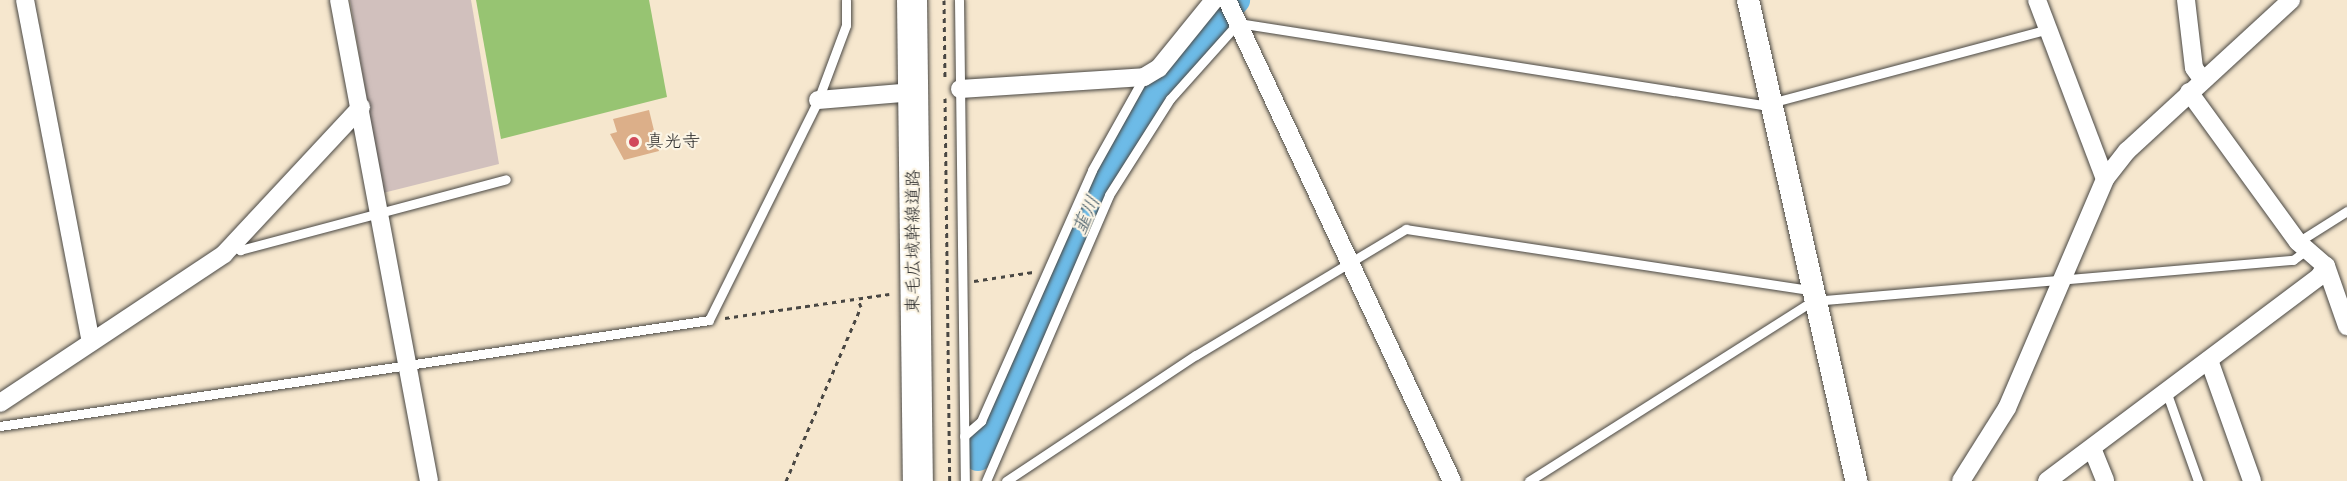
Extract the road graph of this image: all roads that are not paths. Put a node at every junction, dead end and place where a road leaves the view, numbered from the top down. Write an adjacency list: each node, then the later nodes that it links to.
1 (25, 0): 32 (street)
2 (339, 0): 20 (street)
3 (846, 0): 18 (lane)
4 (912, 0): 17 (highway, 東毛広域幹線道路)
5 (932, 0): 42 (highway, 東毛広域幹線道路)
6 (959, 0): 16 (lane)
7 (1215, 0): 14 (street)
8 (1748, 0): 19 (street)
9 (2037, 0): 13 (street)
10 (2186, 0): 15 (street)
11 (2291, 0): 15 (street)
12 (1233, 13): 19 (lane); 27 (street); 44 (lane)
13 (2048, 29): 19 (lane); 22 (street)
14 (1144, 77): 16 (street); 38 (lane)
15 (2196, 86): 22 (street); 26 (street)
16 (960, 89): 38 (lane)
17 (914, 92): 18 (street); 41 (highway, 東毛広域幹線道路)
18 (818, 100): 34 (lane)
19 (1770, 103): 30 (street)
20 (361, 107): 23 (street); 25 (street)
21 (506, 179): 23 (lane)
22 (2104, 179): 29 (street)
23 (380, 211): 25 (lane); 34 (street)
24 (2347, 211): 26 (lane)
25 (233, 245): 32 (street)
26 (2302, 247): 28 (street); 29 (lane)
27 (1349, 261): 30 (lane); 45 (lane); 46 (street)
28 (2326, 266): 31 (street); 33 (street)
29 (2062, 279): 30 (lane); 49 (street)
30 (1812, 296): 47 (lane); 48 (street)
31 (2347, 326)
32 (91, 342): 36 (street)
33 (2209, 360): 35 (street); 53 (street)
34 (407, 364): 37 (lane); 40 (street)
35 (2166, 392): 39 (street); 52 (lane)
36 (0, 404)
37 (0, 426)
38 (964, 436): 43 (lane)
39 (2092, 448): 50 (street); 51 (street)
40 (429, 481)
41 (918, 481)
42 (937, 481)
43 (965, 481)
44 (986, 481)
45 (1006, 481)
46 (1452, 481)
47 (1529, 481)
48 (1856, 481)
49 (1961, 481)
50 (2047, 481)
51 (2105, 481)
52 (2198, 481)
53 (2252, 481)

